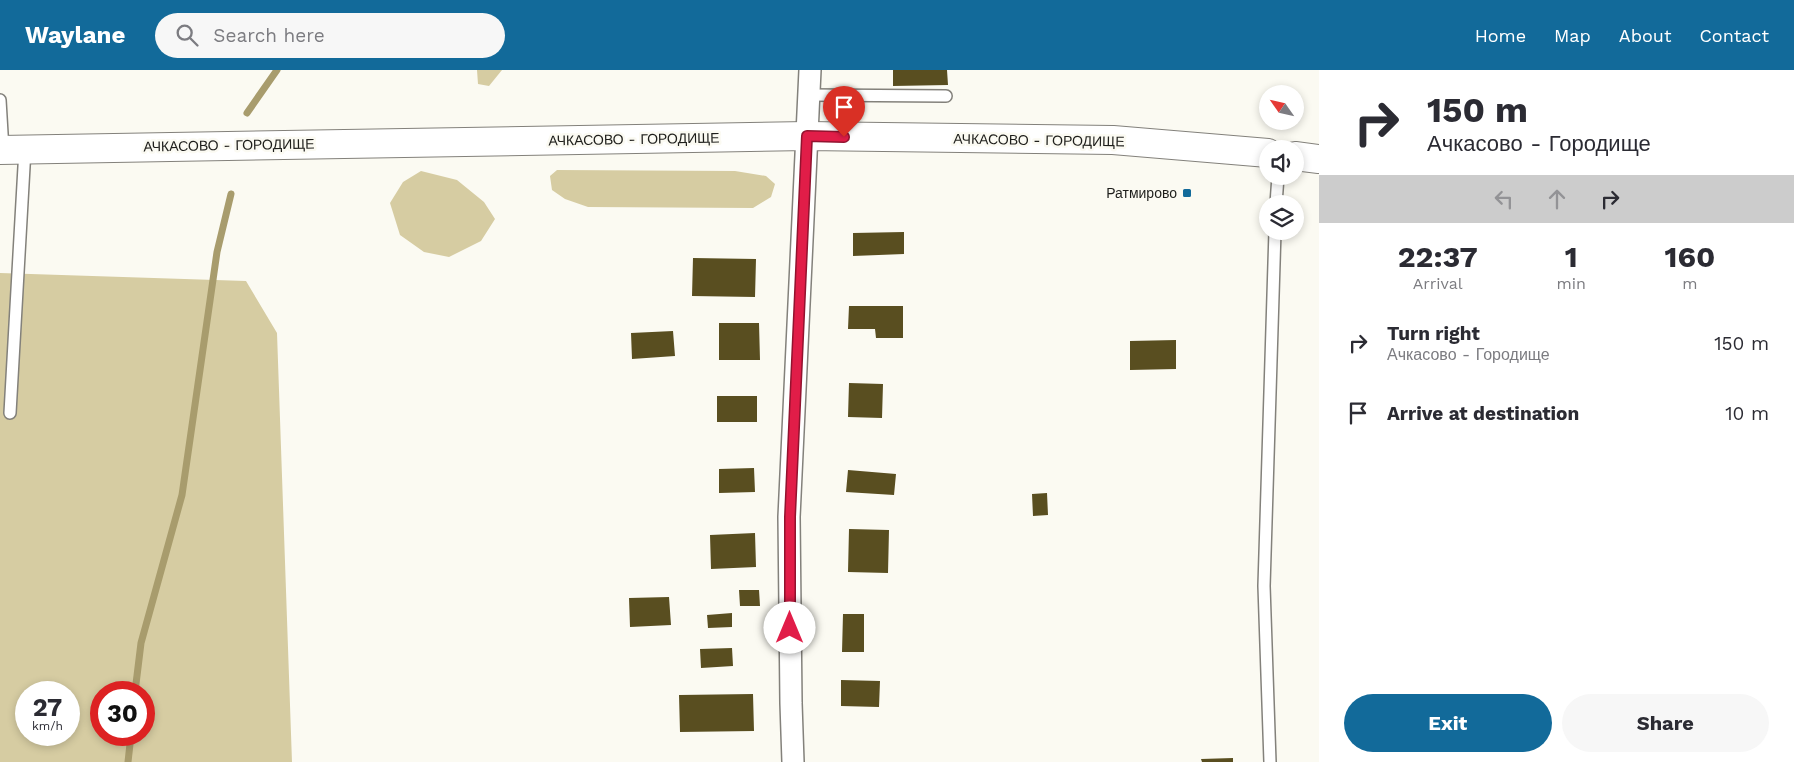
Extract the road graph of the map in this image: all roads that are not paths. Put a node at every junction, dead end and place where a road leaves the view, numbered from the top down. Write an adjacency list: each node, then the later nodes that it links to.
1 (810, 70): 2 (street)
2 (809, 95): 3 (lane); 5 (street)
3 (946, 96)
4 (0, 100): 6 (lane)
5 (807, 136): 6 (street, АЧКАСОВО - ГОРОДИЩЕ); 7 (street, АЧКАСОВО - ГОРОДИЩЕ); 12 (street)
6 (9, 150): 11 (lane)
7 (1259, 152)
8 (1304, 157): 9 (street)
9 (1319, 159)
10 (1275, 240): 13 (lane)
11 (10, 413)
12 (793, 762)
13 (1270, 762)

